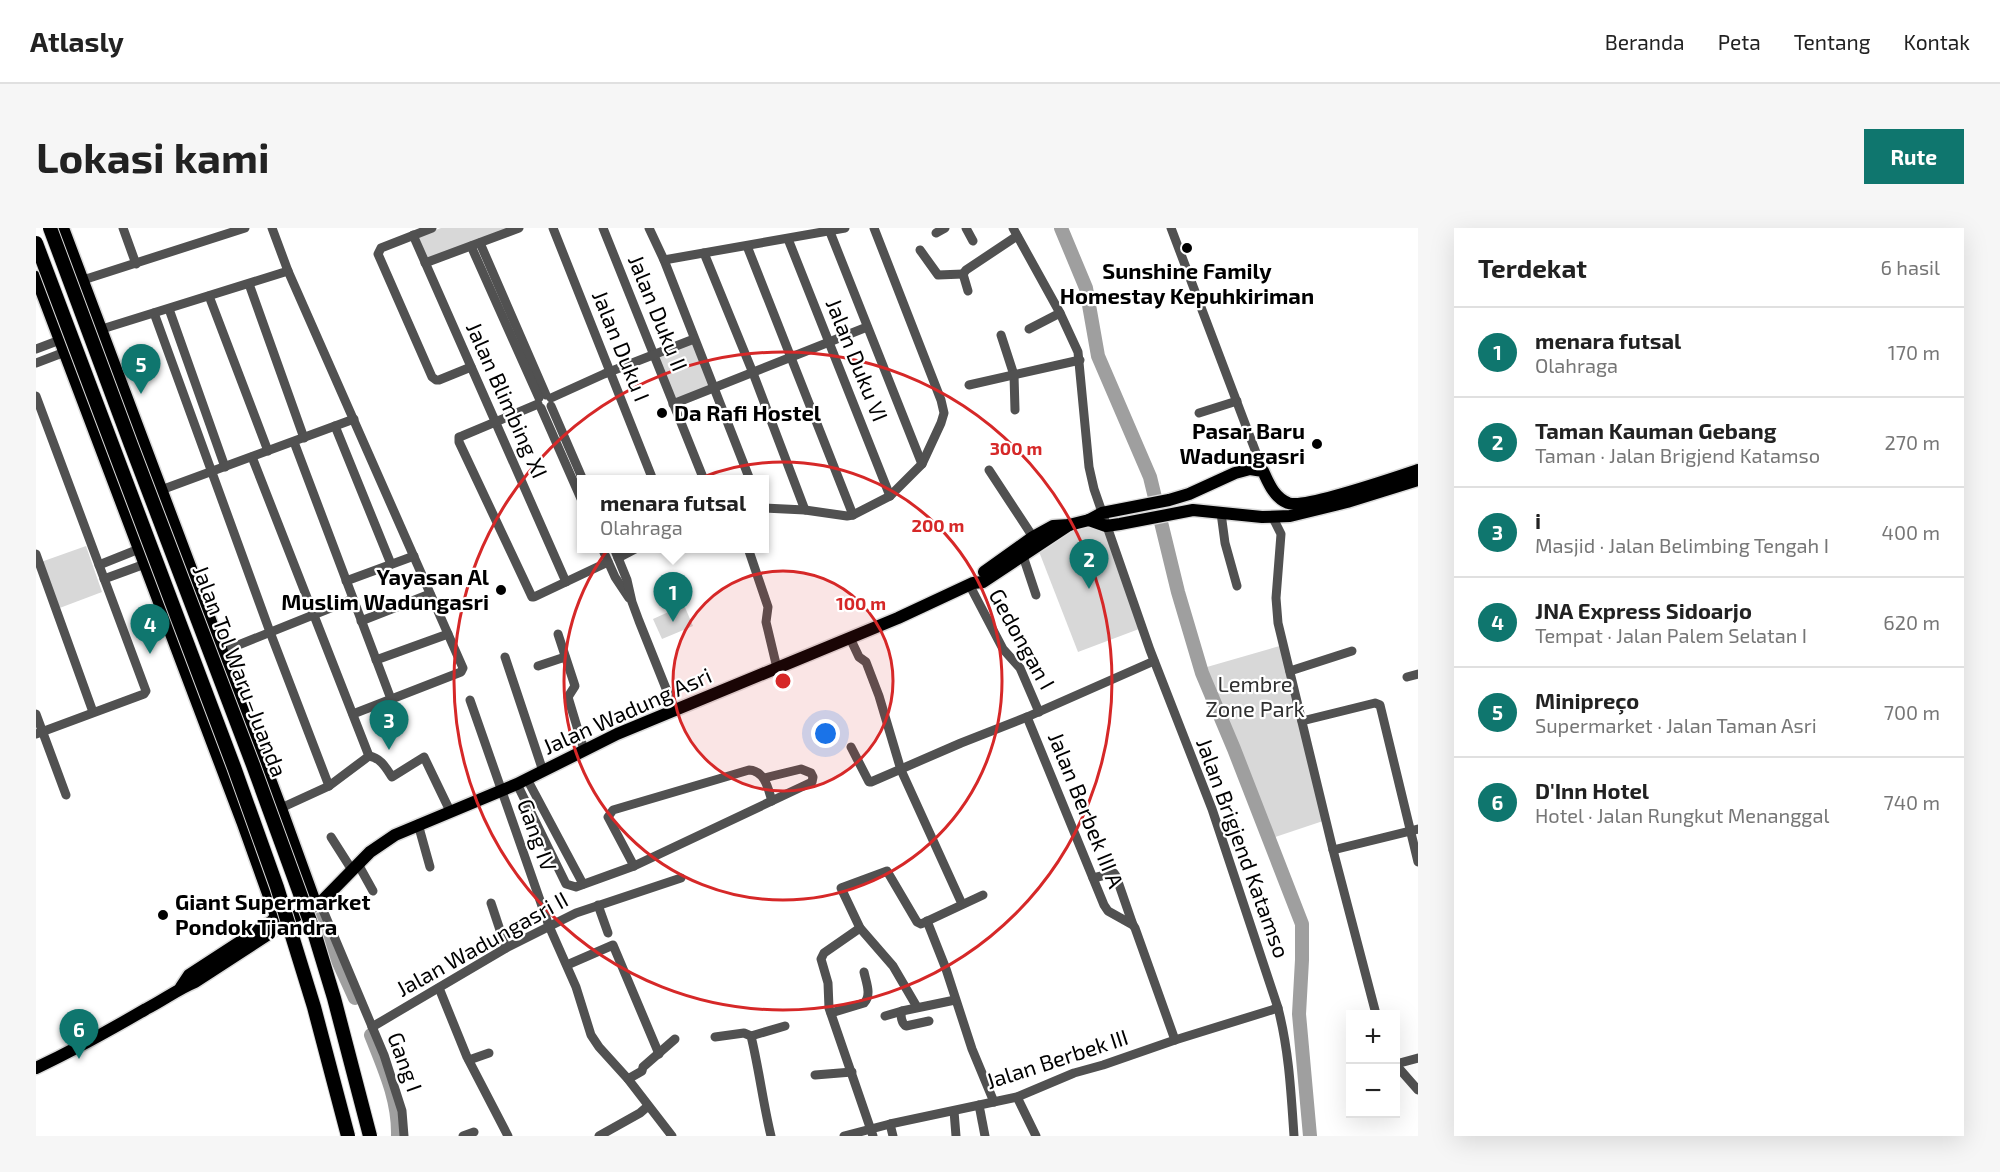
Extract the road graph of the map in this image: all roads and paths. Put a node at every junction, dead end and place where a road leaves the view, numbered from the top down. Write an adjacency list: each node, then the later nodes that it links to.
1 (50, 228): 225 (highway, Jalan Tol Waru–Juanda, bridge)
2 (63, 228): 31 (main road)
3 (123, 228): 27 (street)
4 (245, 228): 27 (street)
5 (272, 228): 28 (street)
6 (432, 228): 17 (street)
7 (519, 228): 21 (street)
8 (553, 228): 53 (street, Jalan Duku I)
9 (603, 228): 48 (street, Jalan Duku II)
10 (649, 228): 25 (street)
11 (845, 228): 15 (street)
12 (874, 228): 72 (street)
13 (966, 228): 19 (street)
14 (1171, 228): 59 (street)
15 (830, 232): 18 (street); 39 (street)
16 (1015, 232): 29 (street); 37 (street, Jalan Brigjend Katamso)
17 (413, 235): 26 (street, Jalan Blimbing XI); 52 (street)
18 (788, 239): 22 (street); 45 (street, Jalan Duku VI)
19 (974, 241)
20 (36, 243): 224 (highway, Jalan Tol Waru–Juanda, bridge)
21 (475, 244): 26 (street); 60 (street)
22 (747, 246): 24 (street); 49 (street)
23 (920, 250): 29 (street)
24 (704, 253): 25 (street); 54 (street)
25 (664, 260): 43 (street)
26 (425, 263): 52 (street, Jalan Blimbing XI)
27 (136, 264): 31 (street)
28 (288, 271): 32 (street); 64 (street)
29 (963, 274): 33 (street)
30 (36, 277): 35 (main road)
31 (83, 280): 40 (main road)
32 (249, 284): 34 (street); 68 (street)
33 (968, 291)
34 (209, 296): 36 (street); 70 (street)
35 (40, 297): 44 (main road)
36 (168, 309): 38 (street); 73 (street)
37 (1060, 312): 41 (street); 50 (street, Jalan Brigjend Katamso)
38 (154, 313): 40 (street); 77 (street)
39 (867, 327): 45 (street); 72 (street)
40 (102, 329): 84 (main road)
41 (1029, 329)
42 (1001, 335): 55 (street)
43 (694, 339): 48 (street); 57 (street)
44 (60, 340): 46 (street); 47 (main road)
45 (829, 342): 49 (street); 87 (street, Jalan Duku VI)
46 (36, 349)
47 (65, 352): 51 (street); 99 (main road)
48 (654, 355): 53 (street); 61 (street, Jalan Duku II)
49 (790, 358): 54 (street); 92 (street)
50 (1080, 360): 55 (street); 95 (street, Jalan Brigjend Katamso)
51 (36, 363)
52 (471, 367): 66 (street, Jalan Blimbing XI)
53 (611, 372): 60 (street); 79 (street, Jalan Duku I)
54 (753, 373): 57 (street); 89 (street)
55 (1014, 375): 56 (street); 62 (street)
56 (969, 385)
57 (714, 388): 61 (street); 81 (street)
58 (36, 396): 65 (street)
59 (1237, 401): 63 (street); 75 (street)
60 (545, 402): 66 (street); 78 (street); 83 (street)
61 (674, 404): 80 (street, Jalan Duku II)
62 (1015, 410)
63 (1199, 413)
64 (354, 419): 67 (street); 104 (street)
65 (40, 420): 109 (street)
66 (495, 423): 112 (street, Jalan Blimbing XI); 112 (street)
67 (335, 426): 68 (street); 108 (street)
68 (304, 438): 69 (street)
69 (294, 441): 70 (street); 111 (street)
70 (268, 451): 71 (street)
71 (252, 457): 73 (street); 119 (street)
72 (922, 464): 87 (street)
73 (225, 467): 77 (street)
74 (989, 470): 98 (street)
75 (1257, 470): 85 (main road); 86 (main road)
76 (1418, 470): 85 (main road)
77 (211, 472): 84 (street); 121 (street)
78 (582, 475)
79 (651, 475)
80 (702, 475)
81 (748, 475)
82 (1418, 480): 93 (main road)
83 (577, 488)
84 (161, 490): 126 (main road)
85 (1274, 493): 94 (main road)
86 (1190, 494): 90 (main road); 95 (main road)
87 (890, 496): 92 (street)
88 (769, 508): 89 (street)
89 (806, 510): 92 (street)
90 (1193, 510): 91 (main road); 95 (main road)
91 (1221, 513): 94 (main road); 114 (street)
92 (853, 515)
93 (1290, 516): 94 (main road); 97 (street)
94 (1268, 517): 97 (street)
95 (1104, 519): 96 (main road, Jalan Wadung Asri); 130 (street, Jalan Brigjend Katamso)
96 (1069, 525): 98 (main road, Jalan Wadung Asri); 105 (main road, Jalan Wadung Asri)
97 (1281, 534): 133 (street)
98 (1034, 537): 113 (main road, Jalan Wadung Asri)
99 (139, 549): 107 (main road); 109 (street)
100 (604, 553): 106 (street)
101 (616, 553): 118 (street)
102 (750, 553): 132 (street)
103 (36, 554): 139 (street)
104 (414, 556): 108 (street); 115 (street)
105 (1023, 556): 113 (main road, Jalan Wadung Asri); 116 (street)
106 (608, 562): 112 (street); 118 (street)
107 (145, 564): 110 (street); 160 (main road)
108 (391, 564): 111 (street)
109 (99, 565): 110 (street)
110 (104, 579): 139 (street)
111 (346, 581): 117 (street)
112 (566, 582)
113 (971, 584): 124 (main road, Jalan Wadung Asri); 140 (street, Gedongan I)
114 (1237, 586)
115 (430, 594): 120 (street); 122 (street)
116 (1036, 595)
117 (353, 599): 119 (street); 120 (street)
118 (632, 602): 138 (street)
119 (313, 615): 121 (street); 142 (street)
120 (361, 621): 129 (street)
121 (270, 632): 126 (street); 153 (street)
122 (448, 634): 129 (street); 136 (street)
123 (558, 634): 128 (street)
124 (850, 638): 132 (main road, Jalan Wadung Asri); 149 (street)
125 (1352, 651): 133 (street)
126 (221, 652): 157 (main road)
127 (505, 657): 150 (street)
128 (565, 657): 131 (street); 147 (street)
129 (376, 660): 136 (street)
130 (1150, 663): 140 (street); 193 (street, Jalan Brigjend Katamso)
131 (538, 666)
132 (777, 668): 138 (main road, Jalan Wadung Asri)
133 (1290, 671): 144 (street)
134 (1418, 674): 135 (street)
135 (1407, 677)
136 (391, 699): 142 (street)
137 (470, 700): 154 (street, Gang IV)
138 (675, 711): 147 (main road, Jalan Wadung Asri)
139 (93, 712): 145 (street)
140 (1039, 712): 143 (street)
141 (36, 714): 145 (street)
142 (354, 714): 148 (street)
143 (1027, 717): 149 (street); 171 (street, Jalan Berbek III A)
144 (1302, 721): 161 (street); 165 (street)
145 (39, 733): 155 (street)
146 (851, 747): 149 (street)
147 (584, 750): 150 (main road, Jalan Wadung Asri)
148 (369, 756): 153 (street); 158 (street)
149 (901, 770): 177 (street)
150 (543, 771): 152 (main road, Jalan Wadung Asri)
151 (764, 778): 156 (street); 156 (street); 167 (street)
152 (522, 782): 154 (main road, Jalan Wadung Asri); 172 (street); 172 (street)
153 (329, 786): 157 (street)
154 (500, 791): 158 (main road, Jalan Wadung Asri); 183 (street, Gang IV)
155 (66, 795)
156 (772, 801): 167 (street)
157 (282, 810): 160 (main road); 162 (main road)
158 (450, 811): 159 (main road, Jalan Wadung Asri)
159 (418, 824): 168 (main road, Jalan Wadung Asri); 169 (street)
160 (244, 825): 164 (main road)
161 (1414, 830): 165 (street); 166 (street)
162 (290, 833): 164 (main road); 176 (main road)
163 (331, 837): 168 (street)
164 (251, 845): 180 (main road)
165 (1333, 850): 194 (street)
166 (1418, 862)
167 (634, 866): 172 (street)
168 (355, 867): 173 (street); 176 (main road, Jalan Wadung Asri)
169 (430, 867)
170 (681, 878): 178 (street, Jalan Wadungasri II)
171 (1093, 878): 182 (street, Jalan Berbek III A); 182 (street)
172 (583, 884)
173 (373, 891)
174 (983, 895): 177 (street)
175 (491, 903): 186 (street)
176 (318, 904): 179 (main road, Jalan Wadung Asri); 200 (street, Gang I)
177 (962, 904): 181 (street)
178 (598, 905): 183 (street, Jalan Wadungasri II); 185 (street)
179 (298, 915): 180 (main road); 189 (main road, Jalan Wadung Asri)
180 (276, 916): 189 (main road)
181 (927, 921): 184 (street); 191 (street)
182 (1133, 925): 204 (street)
183 (549, 926): 186 (street, Jalan Wadungasri II); 187 (street, Gang IV)
184 (860, 928): 192 (street); 196 (street)
185 (608, 933)
186 (506, 948): 190 (street, Jalan Wadungasri II)
187 (567, 965): 206 (street); 214 (street, Gang IV)
188 (864, 972): 196 (street)
189 (181, 987): 210 (main road)
190 (439, 988): 200 (street, Jalan Wadungasri II); 208 (street)
191 (955, 1000): 192 (street); 217 (street)
192 (917, 1007): 195 (street)
193 (1275, 1009): 204 (street, Jalan Berbek III); 237 (street, Jalan Brigjend Katamso)
194 (1375, 1010)
195 (902, 1011): 197 (street); 198 (street)
196 (831, 1013): 212 (street)
197 (885, 1017)
198 (929, 1021)
199 (785, 1026): 201 (street)
200 (372, 1027): 226 (street, Gang I)
201 (751, 1036): 202 (street); 231 (street)
202 (714, 1037)
203 (675, 1039): 206 (street)
204 (1175, 1040): 216 (street, Jalan Berbek III)
205 (489, 1053): 208 (street)
206 (659, 1054): 214 (street)
207 (1418, 1058): 209 (street)
208 (469, 1060): 228 (street)
209 (1400, 1063)
210 (36, 1068)
211 (1400, 1070): 215 (street)
212 (852, 1072): 213 (street); 223 (street)
213 (815, 1076)
214 (628, 1079): 219 (street, Gang IV)
215 (1418, 1090)
216 (1017, 1096): 217 (street, Jalan Berbek III); 236 (street)
217 (994, 1102): 218 (street, Jalan Berbek III)
218 (979, 1105): 220 (street, Jalan Berbek III); 235 (street)
219 (648, 1106): 229 (street); 230 (street, Gang IV)
220 (954, 1111): 221 (street, Jalan Berbek III); 234 (street)
221 (890, 1124): 223 (street, Jalan Berbek III); 233 (street)
222 (474, 1132): 227 (street)
223 (872, 1132): 232 (street, Jalan Berbek III)
224 (348, 1136)
225 (370, 1136)
226 (404, 1136)
227 (463, 1136)
228 (507, 1136)
229 (599, 1136)
230 (672, 1136)
231 (771, 1136)
232 (844, 1136)
233 (893, 1136)
234 (956, 1136)
235 (985, 1136)
236 (1036, 1136)
237 (1294, 1136)

